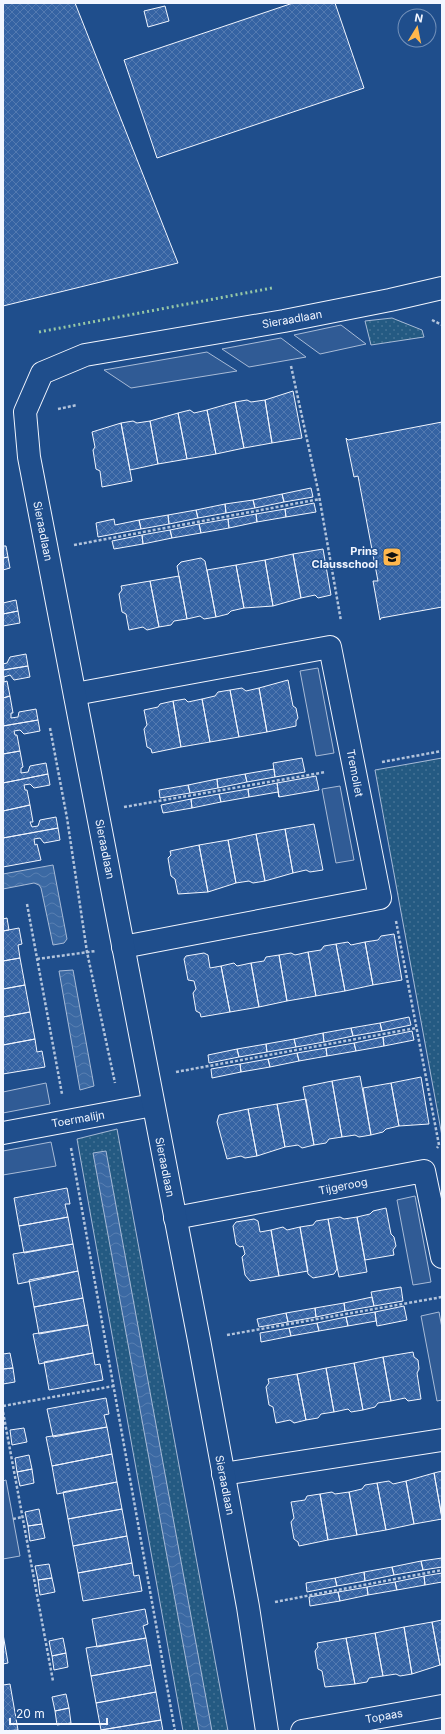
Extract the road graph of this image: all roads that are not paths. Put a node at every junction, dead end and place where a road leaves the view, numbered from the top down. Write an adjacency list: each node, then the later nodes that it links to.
1 (442, 288): 2 (street, Sieraadlaan)
2 (75, 694): 3 (street, Sieraadlaan); 3 (street, Tremoliet)
3 (123, 947): 4 (street, Sieraadlaan)
4 (153, 1105): 5 (street, Toermalijn); 6 (street, Sieraadlaan)
5 (3, 1133)
6 (175, 1218): 7 (street, Tijgeroog); 9 (street, Sieraadlaan)
7 (442, 1257)
8 (442, 1440): 9 (street)
9 (223, 1474): 11 (street, Sieraadlaan)
10 (442, 1706): 12 (street, Topaas)
11 (267, 1731)
12 (302, 1731)

